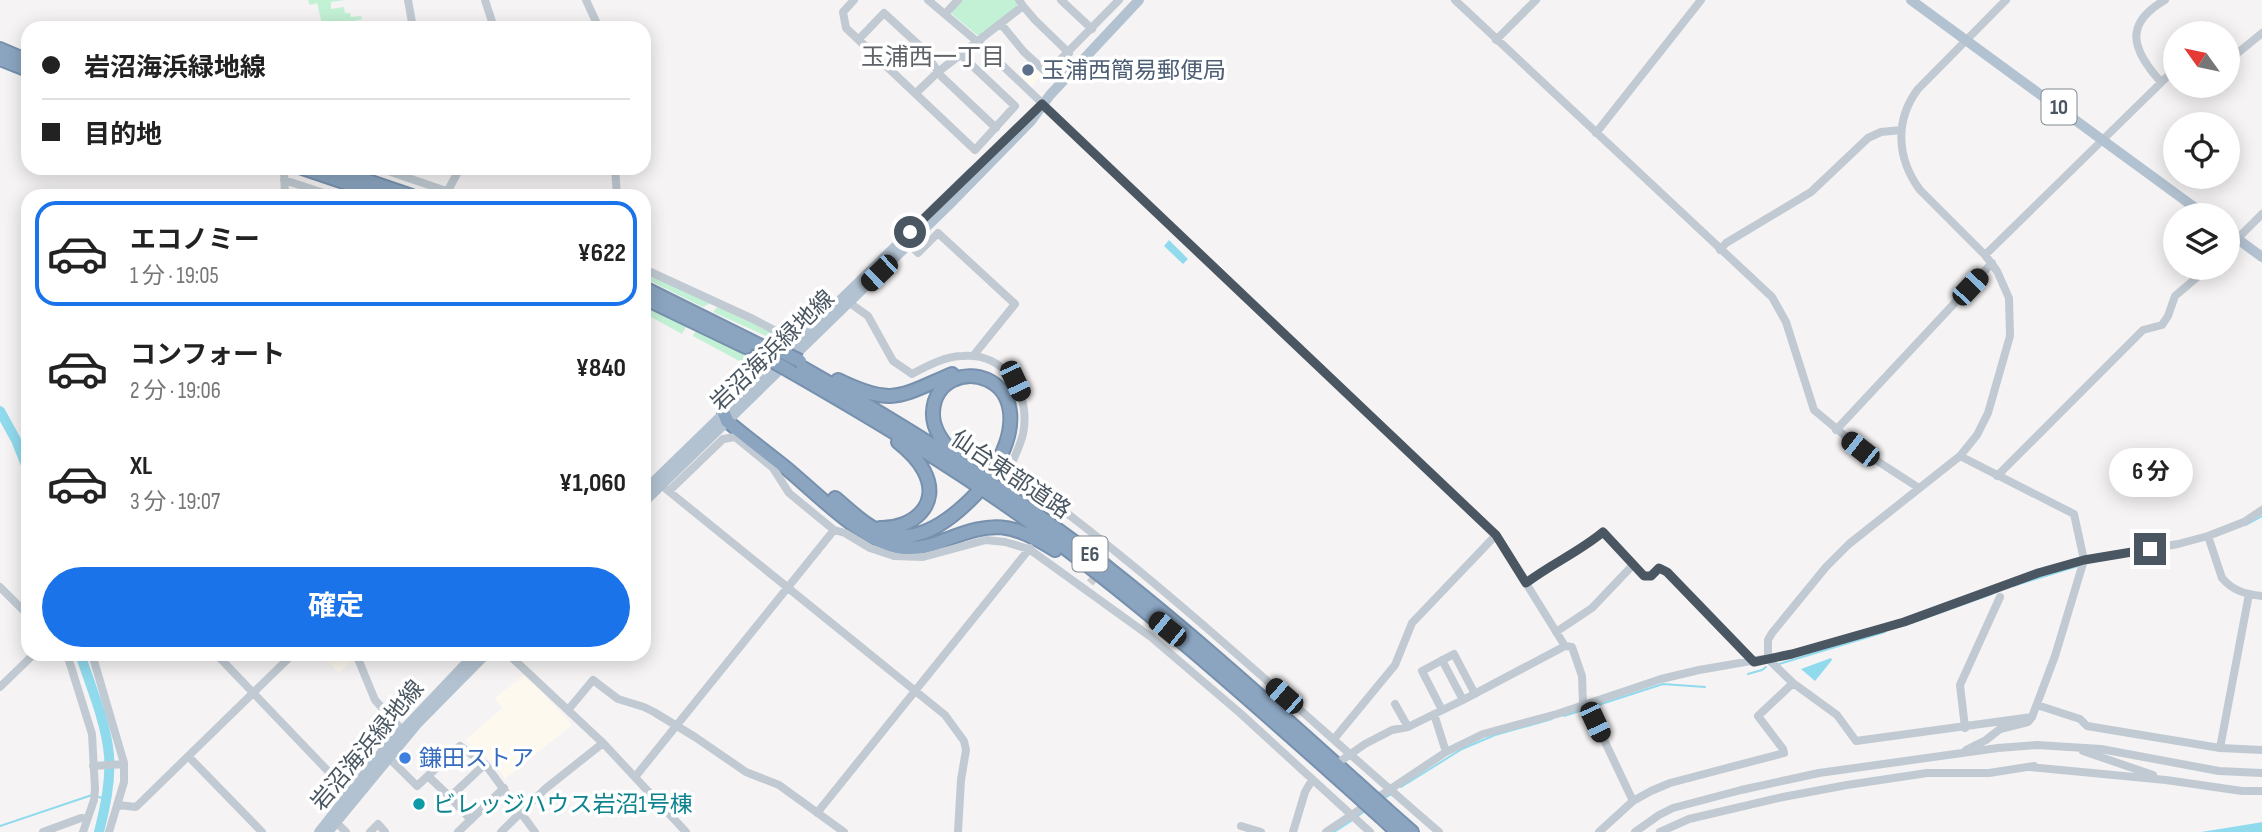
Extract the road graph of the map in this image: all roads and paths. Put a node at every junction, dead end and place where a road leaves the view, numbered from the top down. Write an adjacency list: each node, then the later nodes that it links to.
1 (408, 0): 18 (street)
2 (485, 0): 19 (street)
3 (586, 0): 20 (street)
4 (854, 0): 24 (street)
5 (928, 0): 17 (street)
6 (958, 0): 17 (street)
7 (1061, 0): 22 (street)
8 (1139, 0): 38 (main road, 岩沼海浜緑地線)
9 (1455, 0): 26 (street)
10 (1536, 0): 26 (street)
11 (1701, 0): 41 (street)
12 (1911, 0): 25 (main road, 10)
13 (2006, 0): 25 (street)
14 (2165, 0): 36 (street)
15 (1116, 1): 22 (street)
16 (1021, 3): 21 (street); 30 (street)
17 (944, 14): 27 (street)
18 (412, 21)
19 (492, 21)
20 (596, 21)
21 (1001, 24): 27 (street); 30 (street)
22 (1092, 30): 30 (street)
23 (2262, 33): 29 (street)
24 (859, 39): 35 (street); 37 (street)
25 (1966, 39): 40 (street); 42 (main road, 10)
26 (1496, 40): 41 (street)
27 (977, 41): 31 (street); 38 (street)
28 (0, 49): 32 (highway)
29 (2240, 51)
30 (1069, 53)
31 (960, 54): 35 (street); 39 (street)
32 (21, 58)
33 (0, 59): 34 (highway)
34 (21, 67)
35 (938, 72): 37 (street); 39 (street)
36 (2161, 82): 42 (street)
37 (916, 93): 39 (street)
38 (1042, 104): 57 (main road, 岩沼海浜緑地線); 65 (main road, 岩沼海浜緑地線); 82 (street)
39 (996, 128)
40 (1901, 130): 58 (street); 59 (street)
41 (1596, 133): 58 (street)
42 (2102, 139): 53 (main road, 10); 59 (street)
43 (284, 175): 47 (street)
44 (323, 175): 50 (highway)
45 (350, 175): 51 (highway)
46 (397, 175): 52 (street)
47 (284, 180): 48 (street); 49 (street)
48 (285, 189)
49 (312, 189)
50 (364, 189)
51 (392, 189)
52 (433, 189)
53 (2189, 203)
54 (2262, 214): 55 (street)
55 (2240, 235)
56 (2240, 240): 60 (main road)
57 (909, 244): 65 (main road, 岩沼海浜緑地線); 69 (street)
58 (1720, 250): 72 (street)
59 (1985, 255): 61 (street)
60 (2262, 257)
61 (1992, 263): 72 (street); 73 (street)
62 (651, 272): 67 (street)
63 (2194, 280): 74 (street)
64 (651, 291): 68 (highway, 仙台東部道路 / E6)
65 (845, 300): 67 (main road, 岩沼海浜緑地線); 69 (street); 71 (main road, 岩沼海浜緑地線)
66 (651, 301): 68 (highway, 仙台東部道路 / E6)
67 (797, 342): 71 (main road, 岩沼海浜緑地線)
68 (770, 352): 70 (highway, 仙台東部道路 / E6, bridge)
69 (973, 356): 87 (street)
70 (795, 365): 80 (highway); 87 (highway, 仙台東部道路 / E6); 87 (highway); 96 (highway, 仙台東部道路 / E6)
71 (728, 416): 75 (main road, 岩沼海浜緑地線); 80 (highway); 84 (highway)
72 (1836, 430): 76 (street)
73 (1960, 456): 74 (street); 76 (street)
74 (1997, 476): 86 (street)
75 (662, 486): 77 (main road, 岩沼海浜緑地線); 78 (main road, 岩沼海浜緑地線); 81 (street); 90 (street)
76 (1919, 488): 99 (street)
77 (651, 489)
78 (651, 496)
79 (2262, 510): 83 (street)
80 (875, 528): 84 (highway)
81 (834, 530): 85 (street); 90 (street)
82 (1496, 535): 89 (street); 127 (street)
83 (2208, 536): 86 (street); 92 (street)
84 (885, 542): 96 (highway)
85 (1031, 547): 96 (street); 113 (street)
86 (2084, 560): 99 (street); 119 (street)
87 (1112, 561): 127 (street); 146 (highway, 仙台東部道路 / E6)
88 (1634, 567): 89 (street); 97 (street); 110 (street)
89 (1526, 583): 97 (street)
90 (787, 586): 113 (street); 123 (street)
91 (0, 587): 95 (street)
92 (2249, 594): 93 (street); 130 (street)
93 (2262, 596)
94 (2000, 597): 125 (street)
95 (21, 608)
96 (1158, 632): 144 (street); 146 (highway, 仙台東部道路 / E6)
97 (1556, 632): 98 (street)
98 (1565, 646): 115 (street); 118 (street)
99 (1768, 659): 110 (street); 111 (street)
100 (1442, 660): 115 (street); 116 (street); 121 (street)
101 (27, 661): 112 (street)
102 (69, 661): 140 (street)
103 (94, 661): 138 (street)
104 (223, 661): 114 (street)
105 (286, 661): 114 (street)
106 (359, 661): 126 (street)
107 (466, 661): 126 (main road, 岩沼海浜緑地線)
108 (479, 661): 133 (main road, 岩沼海浜緑地線)
109 (516, 661): 120 (street)
110 (1754, 662): 118 (street)
111 (1793, 683): 125 (street); 152 (street)
112 (0, 687)
113 (915, 690): 155 (street); 177 (street)
114 (253, 693): 136 (street); 150 (street)
115 (1475, 694): 116 (street)
116 (1463, 700): 121 (street)
117 (1395, 704): 124 (street)
118 (1585, 705): 132 (street); 152 (street)
119 (2037, 705): 122 (street); 130 (street)
120 (568, 710): 123 (street); 128 (street)
121 (1438, 712): 124 (street); 132 (street)
122 (2032, 717): 125 (street); 135 (street)
123 (676, 727): 143 (street); 155 (street)
124 (1408, 727): 134 (street)
125 (1965, 728)
126 (402, 730): 133 (main road, 岩沼海浜緑地線)
127 (1334, 740): 134 (street)
128 (603, 744): 143 (street); 154 (street)
129 (2072, 747): 135 (street); 141 (street); 145 (street)
130 (2220, 748): 131 (street)
131 (2262, 750)
132 (1446, 752): 148 (street)
133 (385, 754): 142 (street); 150 (main road, 岩沼海浜緑地線); 160 (main road, 岩沼海浜緑地線)
134 (1350, 754): 137 (street); 148 (street)
135 (1956, 754): 186 (street)
136 (189, 757): 153 (street); 166 (street)
137 (1342, 760)
138 (123, 764): 140 (street); 153 (street)
139 (485, 764): 142 (street); 147 (street); 151 (street)
140 (94, 766): 158 (street)
141 (2262, 773)
142 (429, 776): 151 (street)
143 (635, 777): 175 (street)
144 (1317, 780): 157 (street); 179 (street)
145 (2166, 780): 149 (street); 162 (street)
146 (1353, 786): 156 (highway, 仙台東部道路 / E6, bridge)
147 (504, 788): 154 (street); 159 (street)
148 (1389, 789): 157 (street); 184 (street)
149 (2262, 790)
150 (349, 793): 167 (main road, 岩沼海浜緑地線)
151 (450, 797): 159 (street)
152 (1633, 800): 185 (street)
153 (118, 805): 165 (street)
154 (520, 813): 173 (street); 174 (street)
155 (817, 813): 176 (street)
156 (1384, 814): 182 (highway, 仙台東部道路 / E6); 183 (highway, 仙台東部道路 / E6)
157 (1351, 815): 180 (street); 181 (street)
158 (87, 819): 163 (street); 164 (street)
159 (471, 820): 172 (street)
160 (336, 822): 168 (main road, 岩沼海浜緑地線); 169 (street)
161 (1241, 826): 178 (street)
162 (1676, 826): 187 (street); 188 (street)
163 (43, 832)
164 (83, 832)
165 (109, 832)
166 (262, 832)
167 (319, 832)
168 (328, 832)
169 (346, 832)
170 (370, 832): 171 (street)
171 (386, 832)
172 (458, 832)
173 (501, 832)
174 (535, 832)
175 (686, 832)
176 (844, 832)
177 (958, 832)
178 (1261, 832)
179 (1293, 832)
180 (1326, 832)
181 (1370, 832)
182 (1397, 832)
183 (1412, 832)
184 (1439, 832)
185 (1599, 832)
186 (1635, 832)
187 (1660, 832)
188 (1668, 832)

